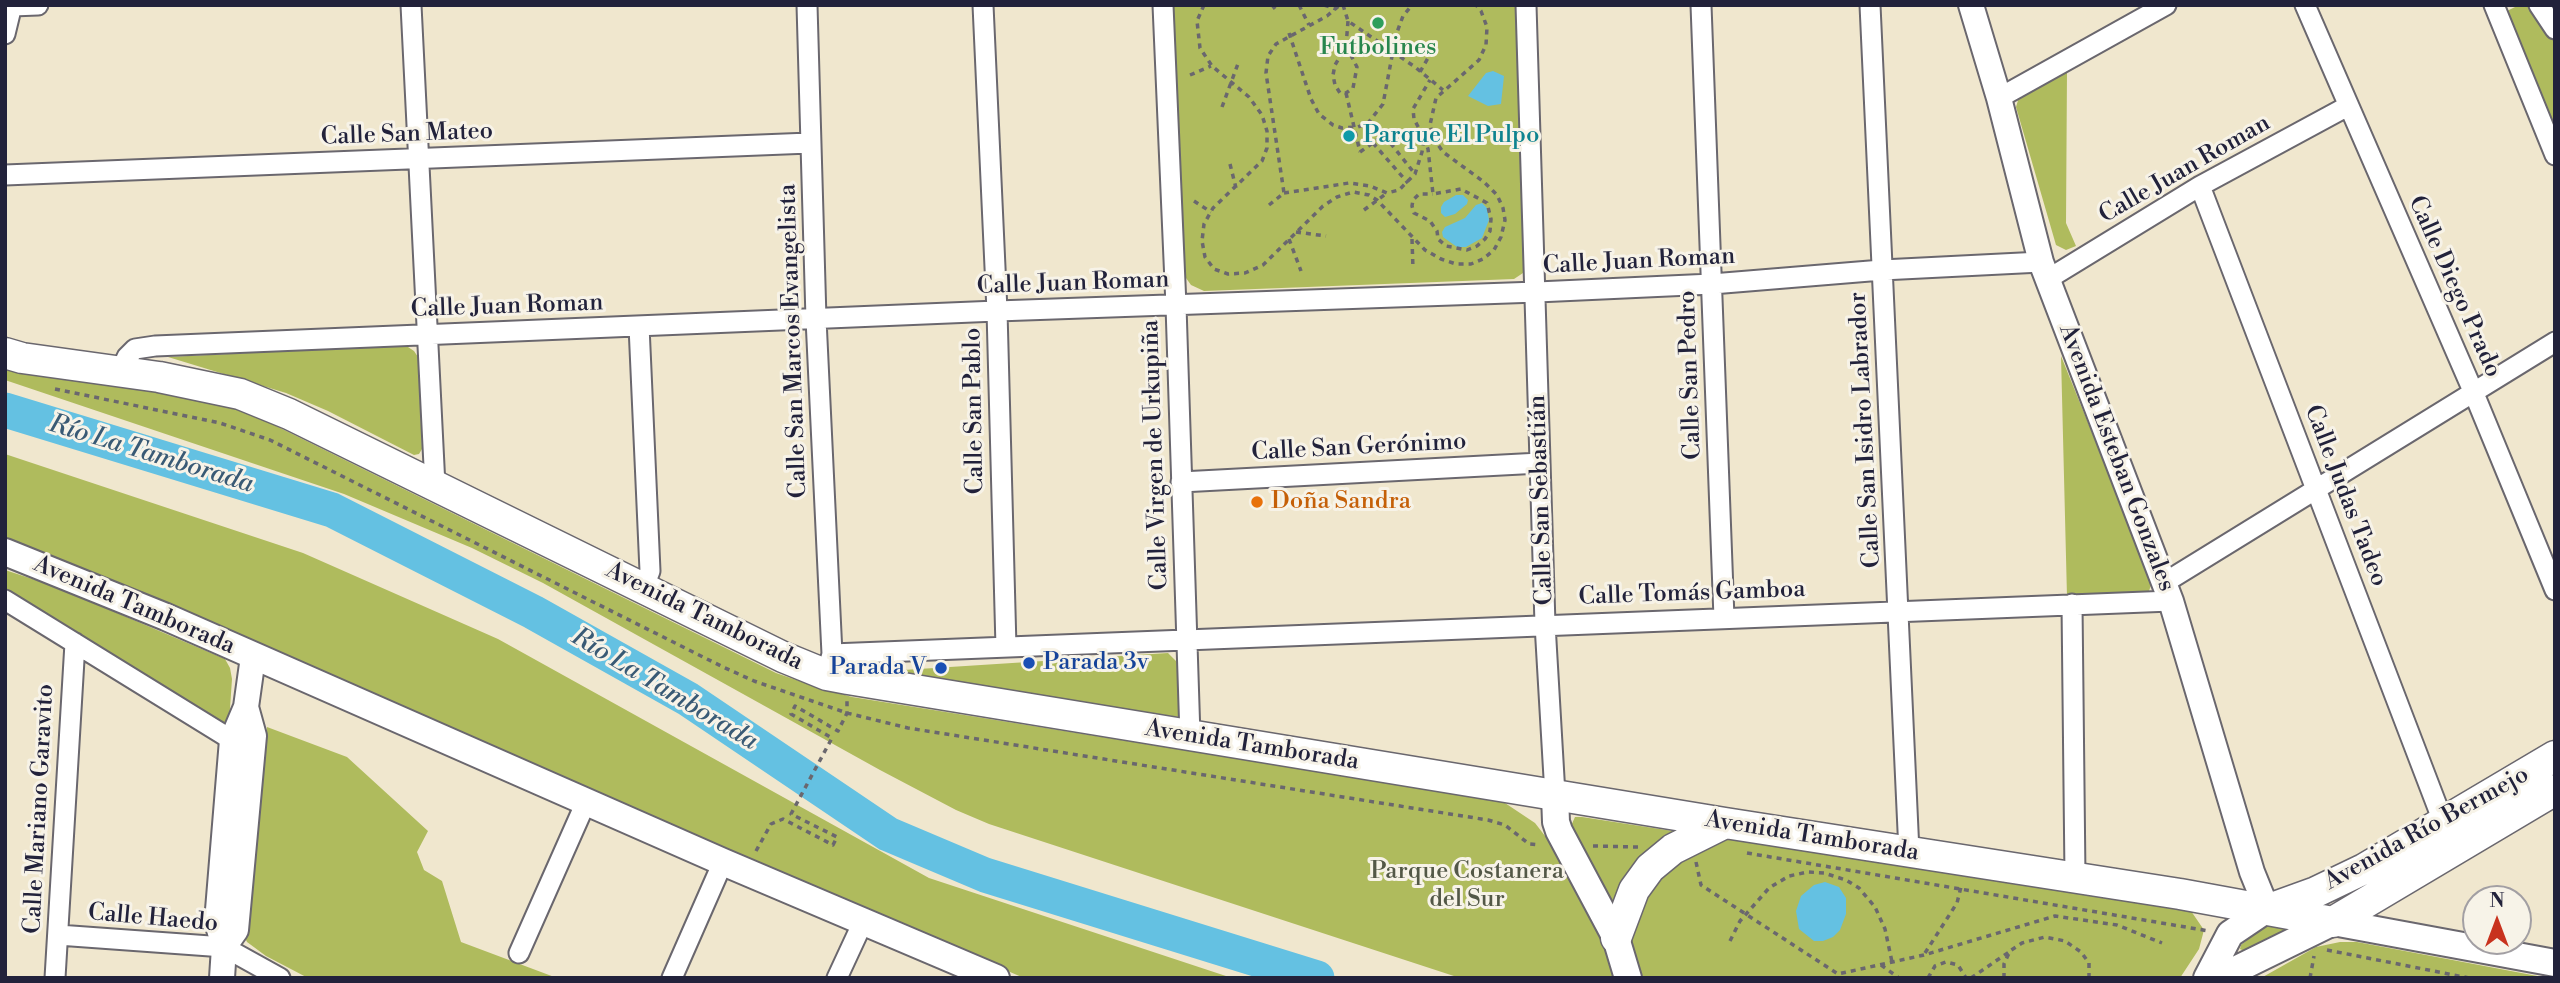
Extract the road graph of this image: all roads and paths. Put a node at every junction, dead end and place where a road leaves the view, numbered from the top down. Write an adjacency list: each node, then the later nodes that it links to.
1 (38, 5): 20 (street)
2 (411, 5): 47 (street)
3 (807, 5): 44 (street, Calle San Marcos Evangelista)
4 (983, 5): 73 (street, Calle San Pablo)
5 (1163, 5): 72 (street, Calle Virgen de Urkupiña)
6 (1204, 5): 33 (path)
7 (1272, 5): 23 (path)
8 (1299, 5): 25 (path)
9 (1324, 5): 22 (path)
10 (1342, 5): 22 (path); 24 (path)
11 (1412, 5): 30 (path)
12 (1476, 5): 38 (path)
13 (1526, 5): 71 (street, Calle San Sebastián)
14 (1701, 5): 70 (street, Calle San Pedro)
15 (1870, 5): 67 (street, Calle San Isidro Labrador)
16 (1971, 5): 40 (street, Avenida Esteban Gonzales)
17 (2166, 5): 40 (street)
18 (2305, 5): 41 (street, Calle Diego Prado)
19 (2539, 5): 26 (street)
20 (12, 6): 27 (street)
21 (2498, 6): 46 (street)
22 (1336, 9): 25 (path)
23 (1276, 10)
24 (1348, 20): 29 (path); 30 (path)
25 (1310, 26): 28 (path)
26 (2555, 29)
27 (5, 34)
28 (1290, 35): 30 (path); 54 (path)
29 (1346, 46): 39 (path); 39 (path)
30 (1393, 51): 34 (path)
31 (1428, 58): 34 (path)
32 (1239, 61): 36 (path)
33 (1212, 66): 35 (path); 36 (path)
34 (1420, 72): 37 (path)
35 (1190, 75)
36 (1231, 80): 42 (path); 53 (path)
37 (1430, 80): 38 (path); 43 (path)
38 (1443, 90): 64 (path)
39 (1346, 93): 45 (path, bridge)
40 (1999, 98): 68 (street, Avenida Esteban Gonzales)
41 (2348, 106): 52 (street, Calle Juan Roman); 80 (street, Calle Diego Prado)
42 (1222, 107)
43 (1424, 138): 49 (path); 56 (path)
44 (810, 143): 47 (street, Calle San Mateo); 74 (street, Calle San Marcos Evangelista)
45 (1373, 143): 49 (path); 51 (path)
46 (2555, 155)
47 (417, 159): 50 (street, Calle San Mateo); 76 (street)
48 (1230, 164): 53 (path)
49 (1415, 174): 51 (path)
50 (5, 175)
51 (1408, 183): 55 (path)
52 (2200, 186): 68 (street, Calle Juan Roman); 84 (street, Calle Judas Tadeo)
53 (1236, 188): 61 (path)
54 (1284, 193): 55 (path); 59 (path)
55 (1387, 193): 57 (path)
56 (1433, 194): 56 (path)
57 (1377, 200): 60 (path); 62 (path); 64 (path)
58 (1194, 201): 61 (path)
59 (1269, 205)
60 (1364, 210)
61 (1211, 212): 65 (path)
62 (1296, 232): 63 (path); 65 (path)
63 (1326, 236)
64 (1412, 237): 66 (path)
65 (1289, 239): 69 (path)
66 (1413, 269)
67 (1882, 270): 68 (street, Calle Juan Roman); 70 (street, Calle Juan Roman); 91 (street, Calle San Isidro Labrador)
68 (2045, 270): 88 (street, Avenida Esteban Gonzales)
69 (1301, 271)
70 (1712, 284): 71 (street, Calle Juan Roman); 92 (street, Calle San Pedro)
71 (1536, 292): 72 (street, Calle Juan Roman); 81 (street, Calle San Sebastián)
72 (1176, 306): 73 (street, Calle Juan Roman); 82 (street, Calle Virgen de Urkupiña)
73 (997, 311): 74 (street, Calle Juan Roman); 96 (street, Calle San Pablo)
74 (816, 319): 75 (street, Calle Juan Roman); 98 (street, Calle San Marcos Evangelista)
75 (639, 326): 76 (street, Calle Juan Roman); 86 (street)
76 (429, 335): 79 (street, Calle Juan Roman); 83 (street)
77 (2555, 342): 80 (street, Calle Tomás Gamboa)
78 (5, 353): 79 (main road, Avenida Tamborada)
79 (120, 372): 83 (main road, Avenida Tamborada)
80 (2473, 391): 84 (street, Calle Tomás Gamboa); 87 (street, Calle Diego Prado)
81 (1539, 463): 82 (street, Calle San Gerónimo); 93 (street, Calle San Sebastián)
82 (1181, 482): 94 (street, Calle Virgen de Urkupiña)
83 (435, 486): 86 (main road, Avenida Tamborada)
84 (2317, 489): 88 (street, Calle Tomás Gamboa); 107 (street, Calle Judas Tadeo)
85 (5, 552): 97 (main road, Avenida Tamborada)
86 (643, 589): 98 (main road, Avenida Tamborada)
87 (2555, 590)
88 (2167, 592): 90 (street, Calle Tomás Gamboa); 113 (street, Avenida Esteban Gonzales)
89 (5, 600): 95 (street)
90 (2072, 604): 91 (street, Calle Tomás Gamboa); 110 (street)
91 (1899, 612): 92 (street, Calle Tomás Gamboa); 108 (street, Calle San Isidro Labrador)
92 (1724, 618): 93 (street, Calle Tomás Gamboa)
93 (1545, 624): 94 (street, Calle Tomás Gamboa); 104 (street, Calle San Sebastián)
94 (1187, 640): 96 (street, Calle Tomás Gamboa); 100 (street, Calle Virgen de Urkupiña)
95 (75, 643): 101 (street); 116 (street, Calle Mariano Garavito)
96 (1006, 647): 98 (street, Calle Tomás Gamboa)
97 (253, 657): 99 (street); 105 (main road, Avenida Tamborada)
98 (836, 669): 100 (main road, Avenida Tamborada); 109 (path)
99 (246, 707): 101 (street); 121 (street)
100 (1190, 736): 104 (main road, Avenida Tamborada)
101 (232, 740): 121 (street)
102 (2555, 756): 107 (main road, Avenida Río Bermejo)
103 (2555, 790): 117 (main road, Avenida Río Bermejo)
104 (1555, 795): 106 (main road, Avenida Tamborada); 118 (main road, Calle San Sebastián)
105 (586, 802): 109 (main road, Avenida Tamborada); 124 (street)
106 (1725, 823): 108 (main road, Avenida Tamborada); 118 (main road)
107 (2444, 824): 113 (main road, Avenida Río Bermejo)
108 (1909, 852): 110 (main road, Avenida Tamborada)
109 (735, 867): 115 (main road, Avenida Tamborada); 133 (street)
110 (2075, 877): 113 (main road, Avenida Tamborada)
111 (1701, 885): 114 (path)
112 (1957, 903): 125 (path)
113 (2267, 909): 117 (main road, Avenida Tamborada); 142 (main road, Avenida Río Bermejo)
114 (1746, 914): 119 (path); 126 (path); 128 (path)
115 (863, 922): 129 (main road, Avenida Tamborada); 134 (street)
116 (58, 935): 121 (street, Calle Haedo); 130 (street, Calle Mariano Garavito)
117 (2329, 935): 127 (main road, Avenida Tamborada); 143 (main road, Avenida Río Bermejo); 145 (path)
118 (1616, 938): 135 (main road, Calle San Sebastián)
119 (1730, 941)
120 (2162, 943): 125 (path)
121 (224, 947): 131 (street); 132 (street, Calle Haedo)
122 (2316, 947): 144 (path)
123 (2010, 951): 139 (path); 140 (path); 141 (path)
124 (519, 953)
125 (1924, 955): 126 (path)
126 (1892, 962): 128 (path)
127 (2555, 963)
128 (1881, 965): 136 (path)
129 (989, 976)
130 (55, 978)
131 (222, 978)
132 (280, 978)
133 (672, 978)
134 (837, 978)
135 (1628, 978)
136 (1899, 978)
137 (1928, 978): 138 (path)
138 (1966, 978)
139 (1971, 978)
140 (2004, 978)
141 (2089, 978)
142 (2207, 978)
143 (2219, 978)
144 (2310, 978)
145 (2469, 978)

